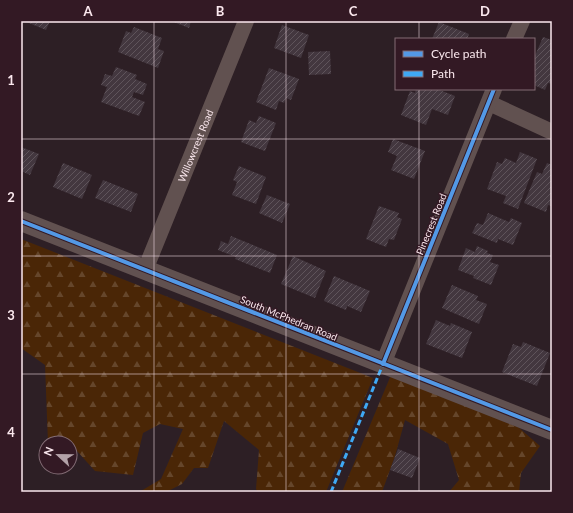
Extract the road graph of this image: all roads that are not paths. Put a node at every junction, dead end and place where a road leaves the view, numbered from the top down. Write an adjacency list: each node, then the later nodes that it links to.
1 (246, 21): 7 (street, Willowcrest Road)
2 (522, 21): 3 (street)
3 (514, 38)
4 (491, 96): 5 (street); 8 (street, Pinecrest Road)
5 (552, 132)
6 (21, 221): 7 (street, South McPhedran Road)
7 (145, 270): 8 (street, South McPhedran Road)
8 (384, 364): 9 (street, South McPhedran Road)
9 (552, 430)

